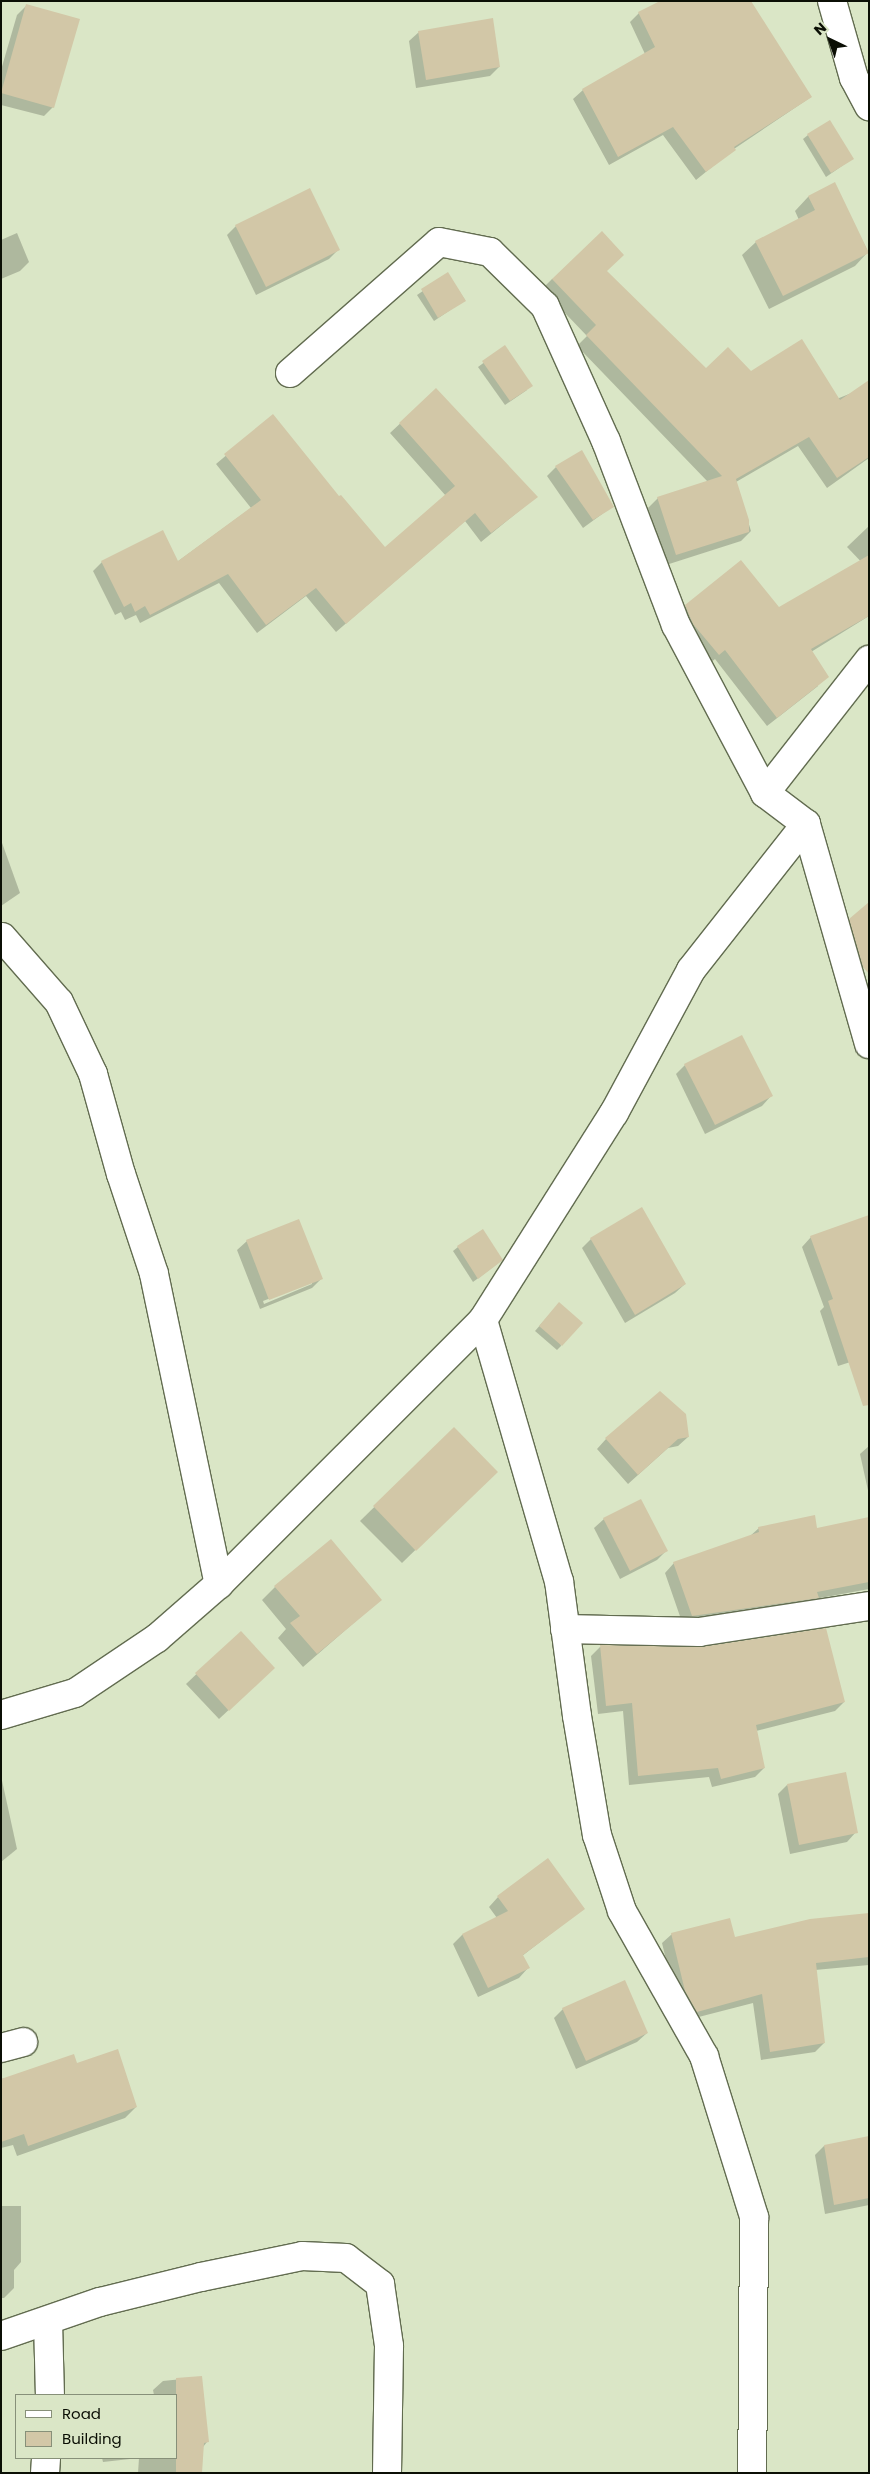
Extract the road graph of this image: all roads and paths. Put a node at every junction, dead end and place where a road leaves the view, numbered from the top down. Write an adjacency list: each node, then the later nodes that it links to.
1 (832, 1): 2 (street)
2 (869, 106)
3 (290, 373): 5 (street)
4 (869, 660): 5 (street)
5 (765, 793): 6 (street)
6 (806, 824): 8 (street); 9 (street)
7 (2, 938): 10 (street)
8 (869, 1044)
9 (483, 1320): 10 (street); 12 (street)
10 (218, 1584): 13 (street)
11 (869, 1606): 12 (street)
12 (565, 1629): 20 (street)
13 (1, 1714)
14 (48, 2320): 15 (street); 16 (street); 19 (street)
15 (1, 2336)
16 (50, 2394)
17 (46, 2459): 18 (street)
18 (45, 2473)
19 (387, 2473)
20 (752, 2473)

